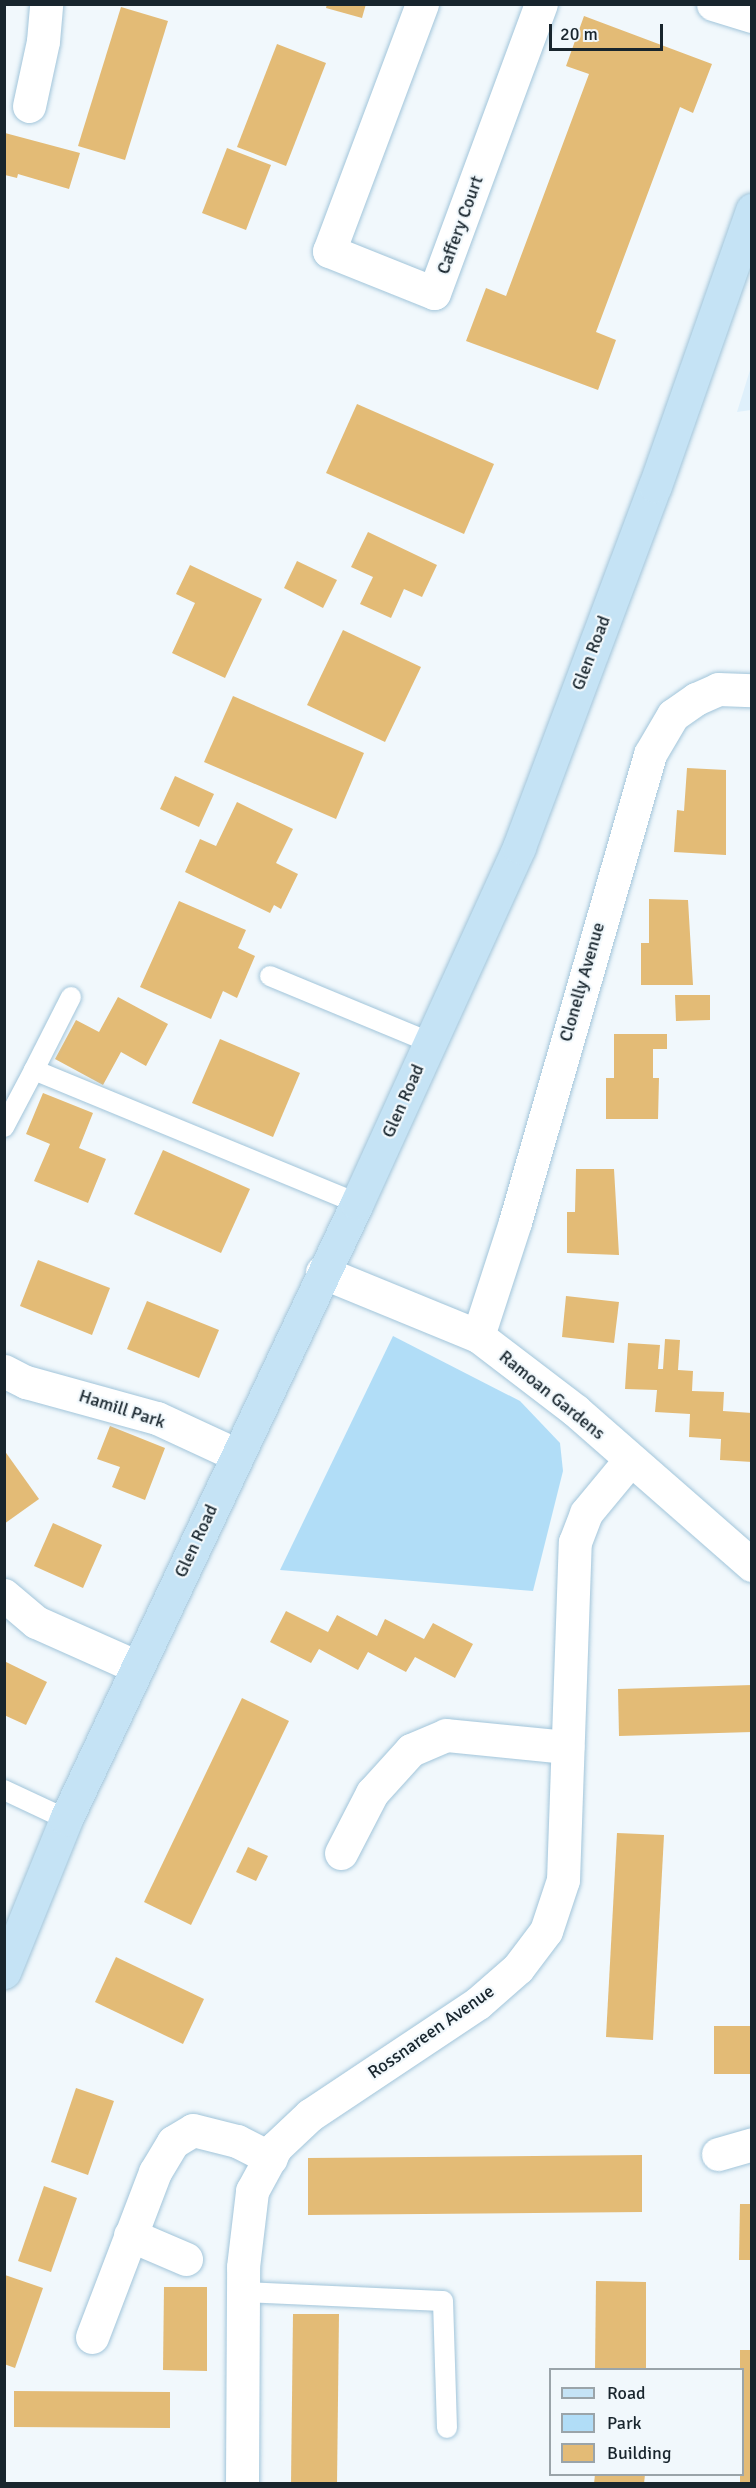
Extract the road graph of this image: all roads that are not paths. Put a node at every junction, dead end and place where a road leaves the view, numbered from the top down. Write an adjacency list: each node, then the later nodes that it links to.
1 (46, 4): 6 (street)
2 (422, 4): 3 (street, Caffery Court)
3 (541, 4)
4 (713, 4): 5 (street)
5 (752, 16)
6 (29, 106)
7 (752, 210): 11 (main road, Glen Road)
8 (752, 690): 16 (street, Clonelly Avenue)
9 (270, 976): 11 (lane)
10 (71, 997): 12 (lane)
11 (429, 1041): 14 (main road, Glen Road)
12 (34, 1070): 13 (lane); 14 (lane)
13 (4, 1127)
14 (357, 1203): 15 (main road, Glen Road)
15 (322, 1272): 16 (street, Ramoan Gardens); 18 (main road, Glen Road)
16 (478, 1336): 19 (street, Ramoan Gardens)
17 (4, 1371): 18 (street, Hamill Park)
18 (237, 1455): 22 (main road, Glen Road)
19 (629, 1461): 20 (street, Ramoan Gardens); 23 (street, Rossnareen Avenue)
20 (752, 1565)
21 (4, 1595): 22 (street)
22 (137, 1667): 25 (main road, Glen Road)
23 (567, 1747): 26 (street); 30 (street, Rossnareen Avenue)
24 (4, 1790): 25 (lane)
25 (66, 1819): 27 (main road, Glen Road)
26 (341, 1853)
27 (4, 1972)
28 (752, 2144): 29 (street)
29 (718, 2154)
30 (271, 2158): 31 (street); 33 (street, Rossnareen Avenue)
31 (130, 2235): 32 (street); 34 (street)
32 (186, 2259)
33 (243, 2292): 35 (lane); 36 (street, Rossnareen Avenue)
34 (92, 2337)
35 (447, 2428)
36 (242, 2484)

